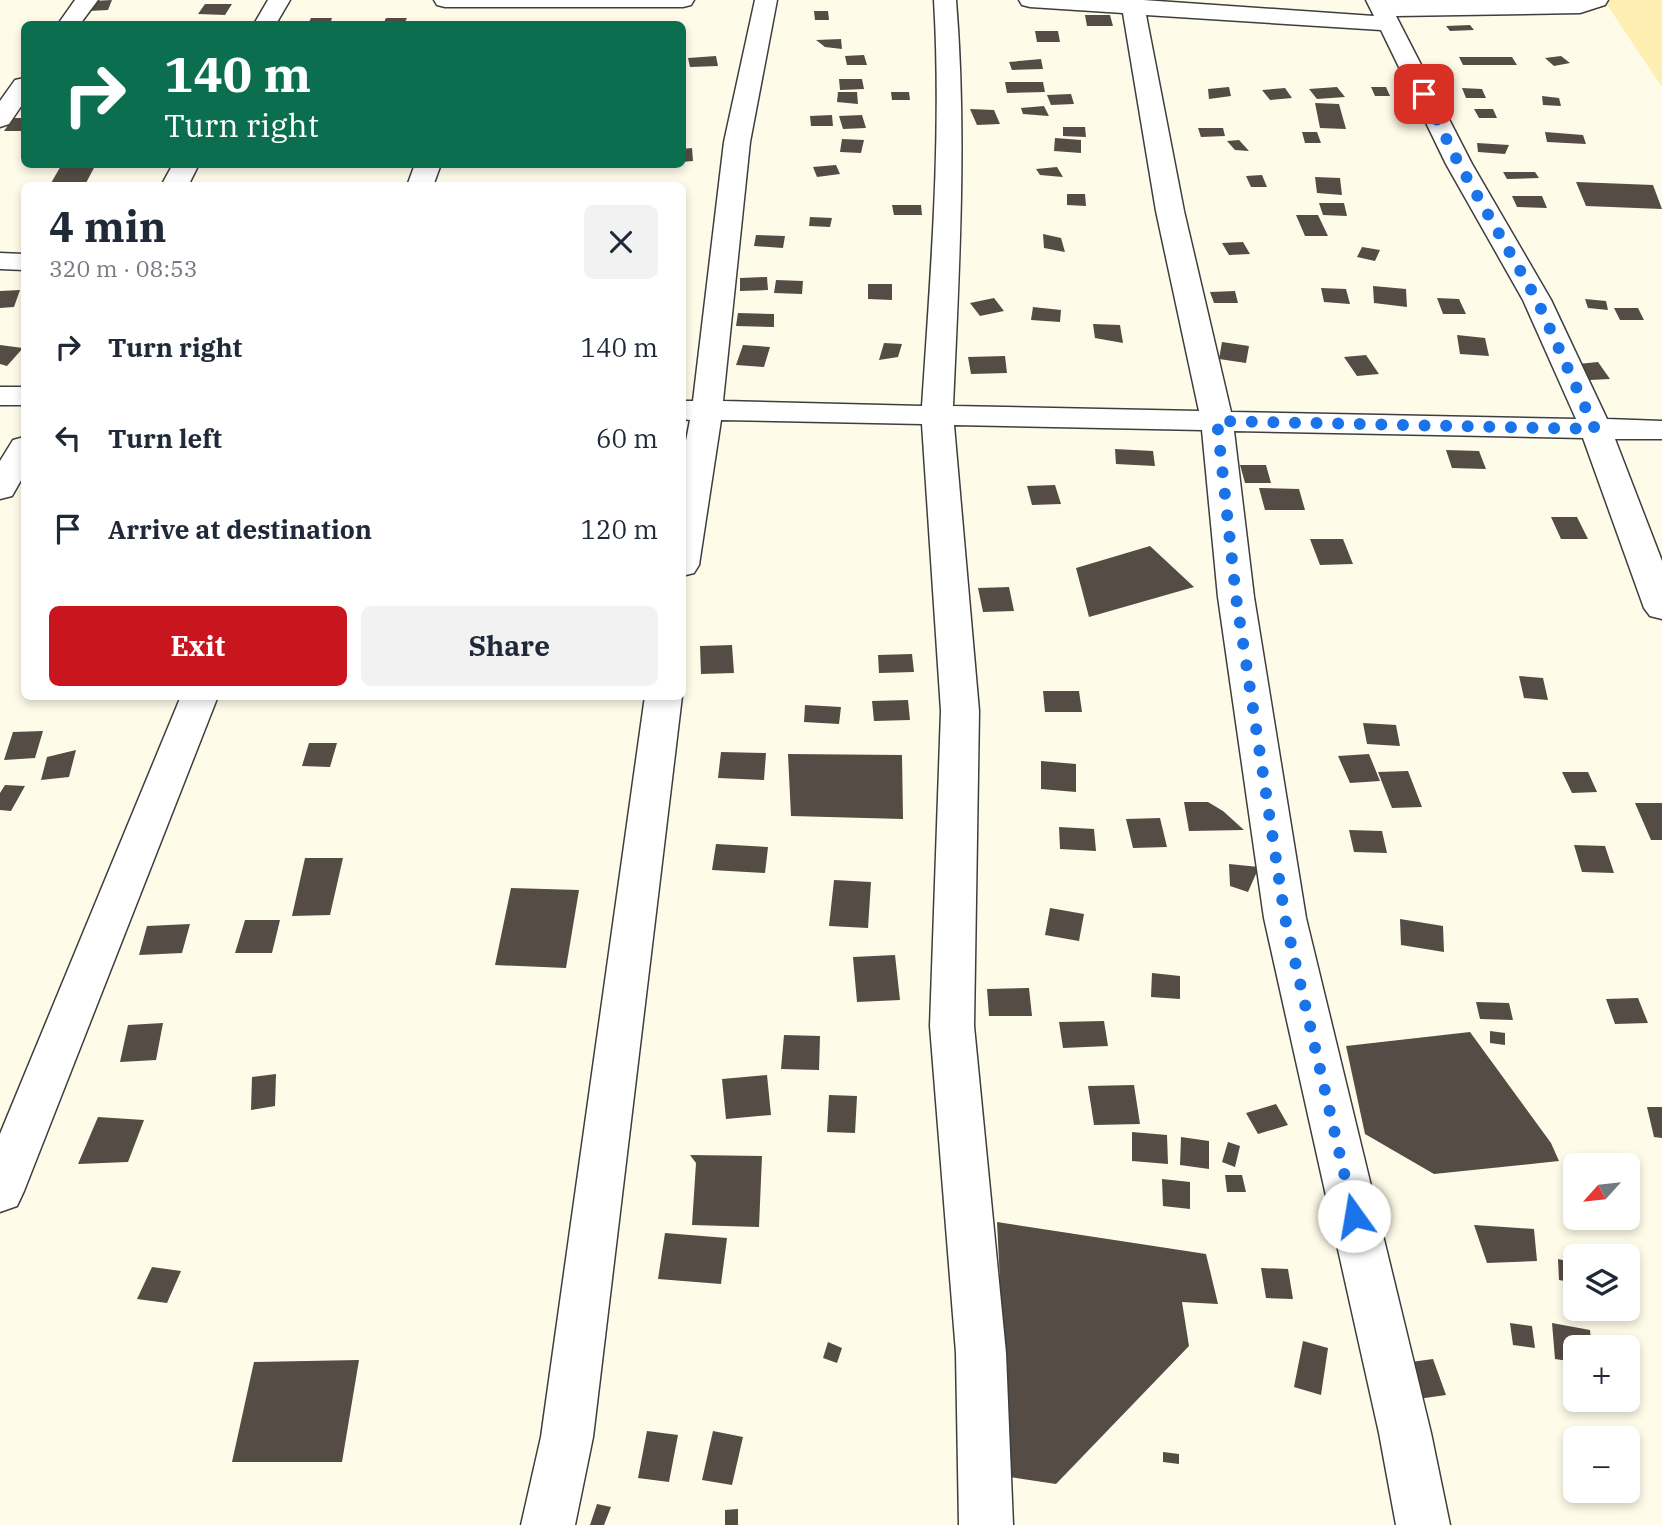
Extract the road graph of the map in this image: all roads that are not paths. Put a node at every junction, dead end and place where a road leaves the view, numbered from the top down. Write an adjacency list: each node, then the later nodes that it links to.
1 (87, 0): 12 (street)
2 (279, 0): 13 (street)
3 (445, 0): 4 (street)
4 (488, 0): 5 (street); 14 (street)
5 (683, 0)
6 (766, 0): 21 (street)
7 (945, 0): 22 (street)
8 (1030, 0): 10 (street)
9 (1597, 0): 11 (street)
10 (1132, 3): 11 (street); 23 (street)
11 (1383, 11): 24 (street)
12 (71, 21)
13 (267, 21)
14 (480, 21)
15 (21, 89): 16 (street)
16 (0, 119)
17 (0, 261): 18 (street)
18 (21, 262)
19 (0, 396): 20 (street)
20 (21, 396)
21 (695, 410): 22 (street); 28 (street)
22 (937, 415): 23 (street); 34 (street)
23 (1217, 421): 24 (street); 35 (street)
24 (1595, 429): 25 (street); 29 (street)
25 (1662, 430)
26 (21, 452): 27 (street)
27 (0, 489)
28 (686, 517)
29 (1662, 608)
30 (198, 700): 32 (street)
31 (663, 700): 33 (street)
32 (0, 1191)
33 (548, 1525)
34 (986, 1525)
35 (1423, 1525)

